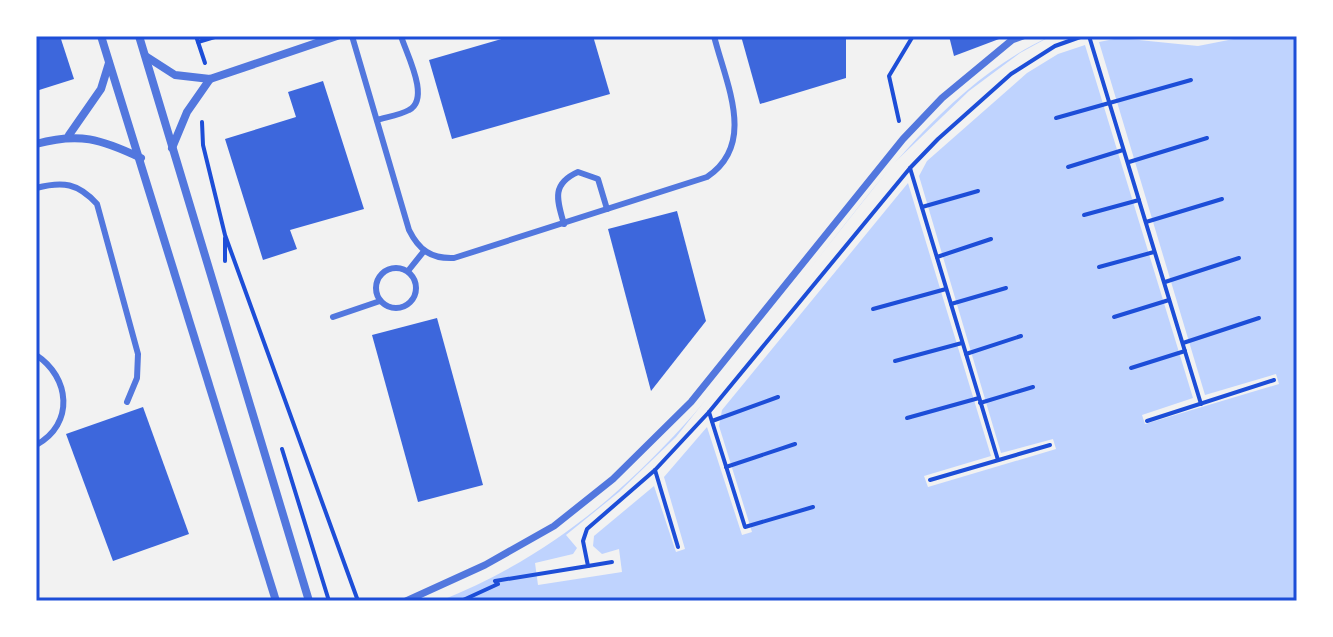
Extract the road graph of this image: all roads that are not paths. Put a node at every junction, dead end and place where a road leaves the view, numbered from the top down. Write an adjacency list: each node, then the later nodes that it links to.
1 (101, 36): 9 (street)
2 (139, 36): 8 (street)
3 (337, 36): 10 (street)
4 (352, 36): 11 (lane)
5 (401, 36): 11 (lane)
6 (714, 36): 17 (lane)
7 (1023, 36): 28 (street)
8 (145, 55): 10 (street); 14 (street)
9 (109, 63): 12 (street); 15 (street)
10 (210, 79): 14 (street)
11 (377, 120): 19 (lane)
12 (69, 135): 13 (street); 15 (street)
13 (36, 144)
14 (172, 150): 27 (street)
15 (141, 158): 26 (street)
16 (36, 188): 24 (lane)
17 (607, 209): 18 (lane); 18 (lane)
18 (564, 224): 19 (lane)
19 (424, 251): 20 (lane)
20 (408, 271): 21 (lane); 21 (lane)
21 (380, 301): 22 (lane)
22 (333, 317)
23 (36, 355): 25 (lane)
24 (127, 402)
25 (36, 445)
26 (276, 601)
27 (309, 601)
28 (406, 601)

